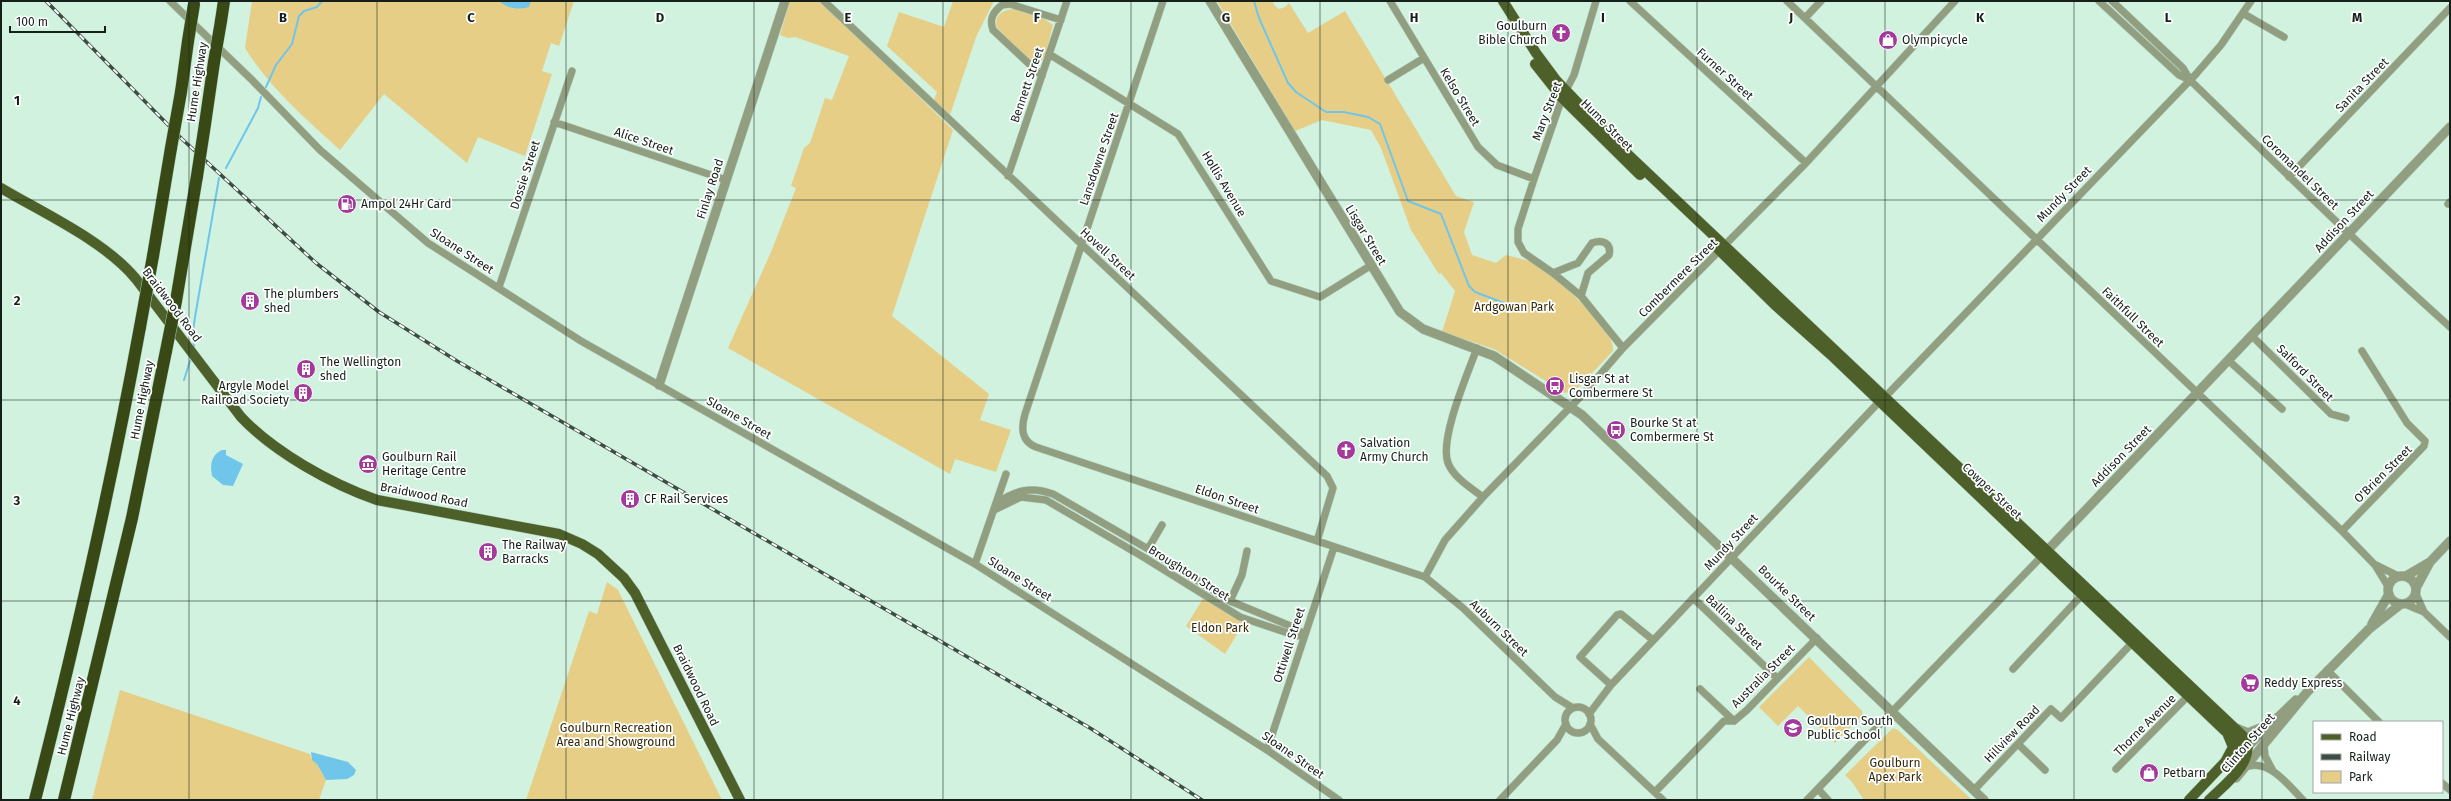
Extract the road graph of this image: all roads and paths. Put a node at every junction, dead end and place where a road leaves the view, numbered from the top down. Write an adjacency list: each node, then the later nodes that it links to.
1 (170, 1): 51 (street, Sloane Street)
2 (224, 1): 134 (highway, Hume Highway, bridge)
3 (785, 1): 43 (street, Finlay Road)
4 (824, 1): 40 (street, Hovell Street)
5 (1067, 1): 24 (street, Bennett Street)
6 (1163, 1): 36 (street, Lansdowne Street)
7 (1210, 1): 49 (street, Lisgar Street)
8 (1390, 1): 29 (street, Kelso Street)
9 (1495, 1): 35 (main road, Hume Street)
10 (1503, 1): 35 (main road, Hume Street)
11 (1596, 1): 35 (street, Mary Street)
12 (1630, 1): 39 (street, Furner Street)
13 (1787, 1): 23 (street, Faithfull Street)
14 (1821, 1): 23 (street)
15 (1955, 1): 34 (street, Combermere Street)
16 (2099, 1): 21 (street, Coromandel Street)
17 (2251, 1): 22 (street, Mundy Street)
18 (2113, 2): 21 (street); 25 (street, Coromandel Street)
19 (194, 3): 133 (highway, Hume Highway, bridge)
20 (2450, 8): 41 (street, Sanita Street)
21 (2109, 11): 27 (street, Coromandel Street)
22 (2244, 14): 26 (street); 33 (street, Mundy Street)
23 (1805, 18): 34 (street, Faithfull Street)
24 (1061, 20): 28 (street, Bennett Street); 31 (street)
25 (2150, 37): 27 (street); 33 (street, Coromandel Street)
26 (2284, 37)
27 (2144, 43): 33 (street, Coromandel Street)
28 (1049, 54): 31 (street, Bennett Street); 36 (street, Hollis Avenue)
29 (1424, 58): 32 (street); 42 (street, Kelso Street)
30 (572, 71): 37 (street, Dossie Street)
31 (1042, 76): 40 (street, Bennett Street)
32 (1388, 80)
33 (2190, 80): 41 (street, Coromandel Street); 46 (street, Mundy Street)
34 (1876, 86): 39 (street, Combermere Street); 46 (street, Faithfull Street)
35 (1564, 95): 42 (street, Mary Street); 48 (main road, Hume Street)
36 (1130, 103): 47 (street, Lansdowne Street); 49 (street, Hollis Avenue)
37 (554, 122): 43 (street, Alice Street); 51 (street, Dossie Street)
38 (2449, 130): 45 (street, Addison Street)
39 (1806, 163): 48 (street, Combermere Street)
40 (1008, 176): 47 (street, Hovell Street)
41 (2289, 177): 45 (street, Coromandel Street)
42 (1534, 179): 50 (street, Mary Street)
43 (726, 180): 59 (street, Finlay Road)
44 (1, 188): 135 (main road, Braidwood Road)
45 (2348, 233): 53 (street, Coromandel Street); 54 (street, Addison Street)
46 (2036, 239): 60 (street, Faithfull Street); 61 (street, Mundy Street)
47 (1081, 243): 65 (street, Lansdowne Street); 71 (street, Hovell Street)
48 (1723, 249): 56 (street, Combermere Street); 61 (main road, Cowper Street)
49 (1370, 266): 55 (street, Lisgar Street)
50 (1553, 273): 52 (street); 52 (street)
51 (499, 287): 59 (street, Sloane Street)
52 (1581, 296): 56 (street)
53 (2450, 327)
54 (2252, 336): 58 (street, Addison Street); 64 (street, Salford Street)
55 (1477, 348): 62 (street, Lisgar Street); 67 (street)
56 (1623, 348): 62 (street, Combermere Street)
57 (2362, 350): 70 (street, O'Brien Street)
58 (2228, 360): 60 (street, Addison Street); 63 (street)
59 (660, 385): 79 (street, Sloane Street)
60 (2196, 394): 70 (street, Faithfull Street); 76 (street, Addison Street)
61 (1883, 399): 76 (main road, Cowper Street); 77 (street, Mundy Street)
62 (1571, 406): 67 (street, Combermere Street); 77 (street, Bourke Street)
63 (2282, 409)
64 (2346, 418)
65 (1024, 438): 71 (street, Eldon Street)
66 (1006, 474): 68 (street)
67 (1483, 498): 82 (street, Combermere Street)
68 (995, 506): 74 (street, Broughton Street); 79 (street); 91 (street, Broughton Street)
69 (1162, 525): 74 (street, Broughton Street)
70 (2342, 531): 80 (street, Faithfull Street)
71 (1317, 541): 73 (street, Eldon Street)
72 (2450, 541): 78 (street)
73 (1334, 547): 82 (street, Eldon Street); 91 (street, Ottiwell Street)
74 (1148, 549): 87 (street, Broughton Street)
75 (1247, 551): 87 (street, Broughton Street)
76 (2044, 554): 85 (main road, Cowper Street); 108 (street, Addison Street); 116 (main road, Cowper Street)
77 (1732, 557): 86 (street, Mundy Street); 93 (street, Bourke Street)
78 (2430, 562): 81 (street); 84 (street)
79 (975, 564): 124 (street, Sloane Street)
80 (2375, 565): 81 (street, Faithfull Street); 83 (street, Faithfull Street)
81 (2402, 576): 83 (street); 84 (street)
82 (1425, 577): 103 (street, Auburn Street)
83 (2389, 591): 88 (street); 90 (street, Clinton Street)
84 (2416, 591): 88 (street); 89 (street)
85 (2082, 595): 95 (main road, Cowper Street); 96 (street)
86 (1693, 598): 94 (street, Mundy Street); 98 (street, Ballina Street)
87 (1230, 601): 91 (street, Broughton Street)
88 (2403, 604): 89 (street); 90 (street, Clinton Street)
89 (2424, 612): 92 (street)
90 (2369, 629): 97 (street, Clinton Street)
91 (1304, 634): 124 (street, Ottiwell Street)
92 (2450, 637)
93 (1817, 638): 98 (street, Australia Street); 108 (street, Bourke Street)
94 (1653, 640): 99 (street, Mundy Street); 99 (street)
95 (2132, 643): 102 (main road, Cowper Street); 121 (street, Hillview Road)
96 (2013, 669)
97 (2328, 670): 101 (street, Clinton Street); 112 (street)
98 (1777, 678): 111 (street, Australia Street)
99 (1610, 685): 104 (street, Mundy Street)
100 (1700, 689): 111 (street)
101 (2308, 691): 107 (street, Clinton Street); 113 (street, Clinton Street)
102 (2188, 696): 116 (main road, Cowper Street); 126 (street, Thorne Avenue)
103 (1555, 697): 106 (street, Auburn Street); 110 (street, Auburn Street)
104 (1599, 698): 105 (street, Mundy Street); 109 (street, Mundy Street)
105 (1582, 707): 106 (street); 109 (street)
106 (1573, 708): 110 (street)
107 (2292, 712): 122 (street, Clinton Street); 123 (street, Clinton Street)
108 (1892, 713): 129 (street, Addison Street); 131 (street, Bourke Street)
109 (1589, 714): 115 (street)
110 (1566, 715): 114 (street)
111 (1734, 721): 132 (street, Australia Street)
112 (2378, 721)
113 (2272, 722): 116 (street); 123 (street, Clinton Street)
114 (1566, 724): 117 (street); 120 (street)
115 (1590, 724): 118 (street); 119 (street)
116 (2229, 729): 123 (main road, Cowper Street); 142 (main road, Clinton Street)
117 (1573, 731): 118 (street); 120 (street)
118 (1583, 731): 119 (street)
119 (1598, 738): 132 (street)
120 (1557, 740): 137 (street)
121 (2018, 744): 127 (street); 131 (street, Hillview Road)
122 (2264, 746): 125 (street, Clinton Street); 128 (street)
123 (2247, 747): 130 (main road, Clinton Street); 143 (main road, Clinton Street)
124 (1267, 750): 136 (street, Sloane Street)
125 (2248, 766): 128 (street); 130 (street, Clinton Street)
126 (2116, 769)
127 (2045, 770)
128 (2273, 771): 145 (street)
129 (1818, 789): 139 (street, Addison Street); 140 (street)
130 (2220, 789): 144 (main road, Clinton Street)
131 (1974, 790): 141 (street, Bourke Street)
132 (1655, 792): 138 (street)
133 (35, 800)
134 (64, 800)
135 (740, 800)
136 (1339, 800)
137 (1500, 800)
138 (1663, 800)
139 (1807, 800)
140 (1828, 800)
141 (1984, 800)
142 (2190, 800)
143 (2194, 800)
144 (2209, 800)
145 (2303, 800)

